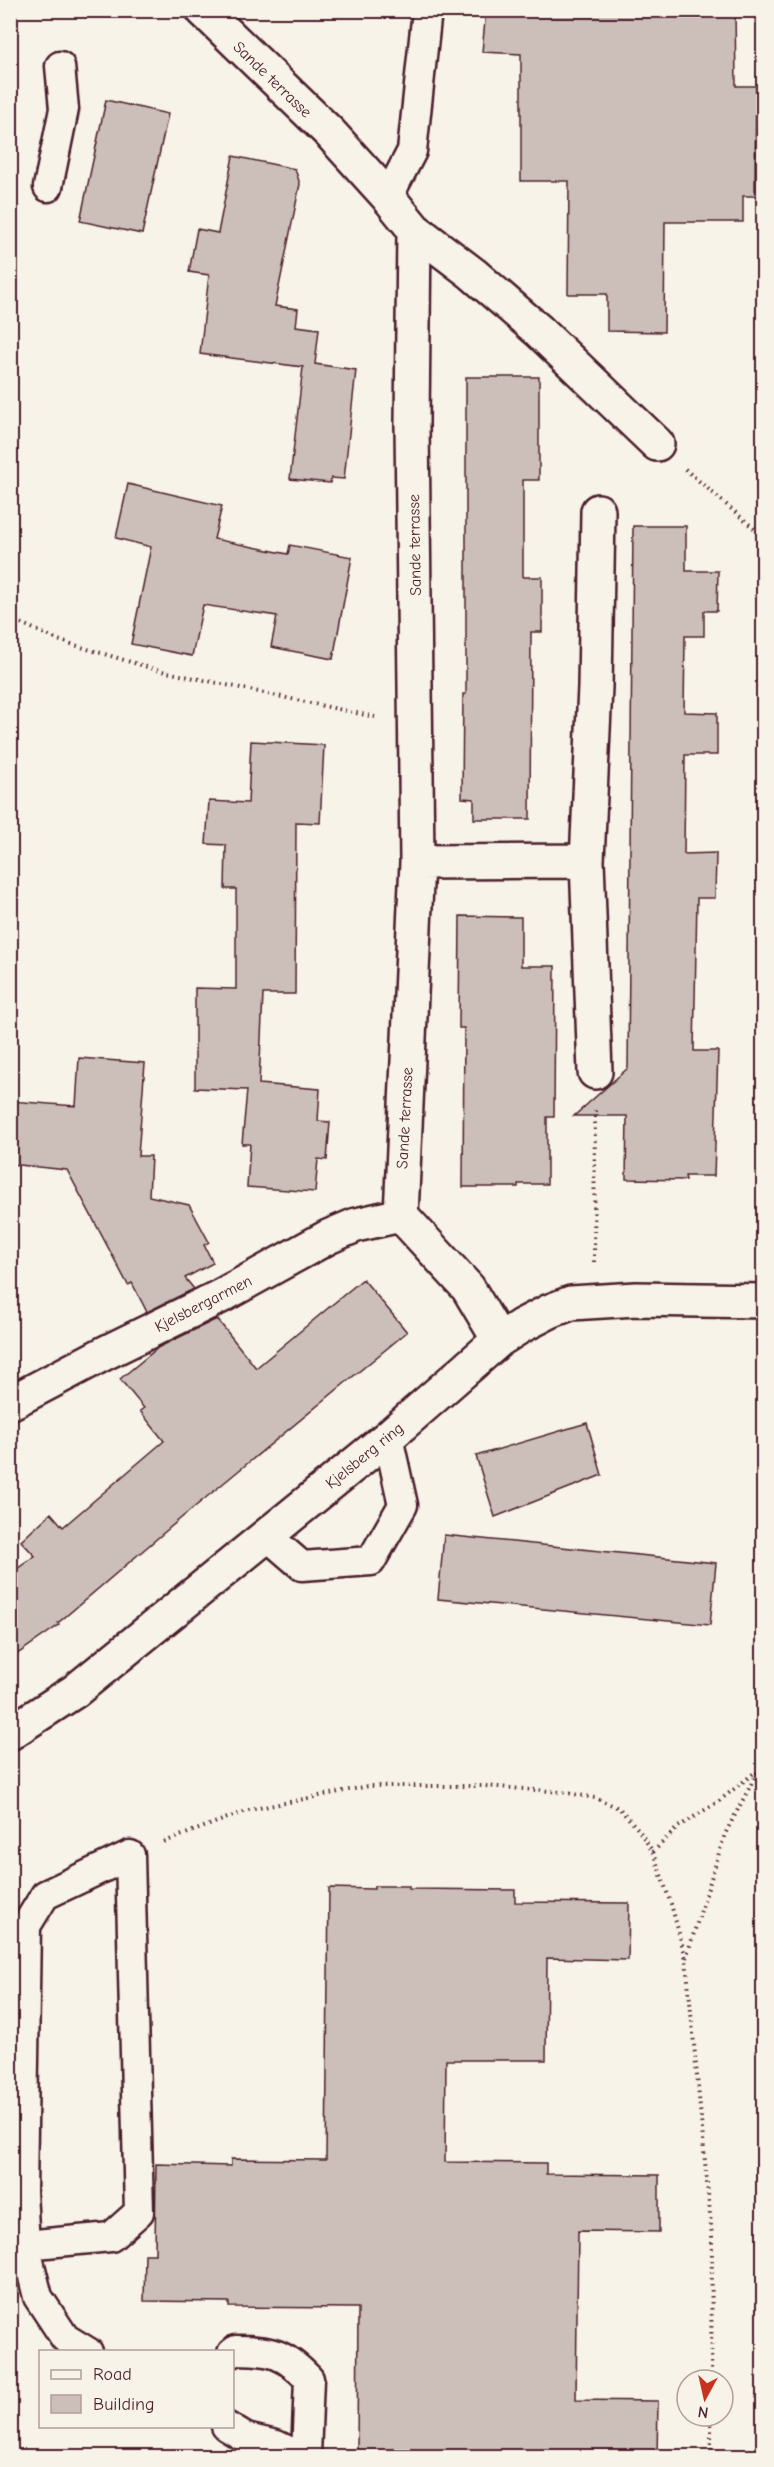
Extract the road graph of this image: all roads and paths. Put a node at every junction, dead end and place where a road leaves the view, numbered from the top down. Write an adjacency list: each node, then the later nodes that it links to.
1 (203, 10): 5 (street, Sande terrasse)
2 (427, 10): 5 (lane)
3 (60, 66): 4 (lane)
4 (48, 187)
5 (388, 196): 6 (street, Sande terrasse)
6 (414, 229): 7 (street, Sande terrasse); 11 (street, Sande terrasse)
7 (657, 444): 9 (path)
8 (598, 511): 12 (street)
9 (764, 537)
10 (10, 618): 11 (path)
11 (416, 727): 13 (street, Sande terrasse)
12 (587, 861): 13 (street); 14 (street)
13 (417, 862): 15 (street, Sande terrasse)
14 (595, 1072): 17 (path)
15 (400, 1215): 18 (street); 19 (street, Kjelsbergarmen)
16 (764, 1301): 17 (street, Kjelsberg ring)
17 (592, 1302): 18 (street, Kjelsberg ring)
18 (499, 1340): 20 (street, Kjelsberg ring)
19 (10, 1403)
20 (388, 1437): 21 (street, Kjelsberg ring); 21 (lane)
21 (266, 1535): 22 (street, Kjelsberg ring)
22 (10, 1733)
23 (764, 1760): 24 (path)
24 (756, 1771): 25 (path); 27 (path)
25 (653, 1852): 26 (path); 27 (path)
26 (130, 1855): 28 (lane); 28 (lane)
27 (686, 1959): 31 (path)
28 (25, 2245): 29 (lane)
29 (85, 2350)
30 (234, 2352): 35 (lane)
31 (711, 2368)
32 (228, 2428): 34 (lane)
33 (711, 2428): 36 (path)
34 (299, 2457)
35 (306, 2457)
36 (711, 2457)

